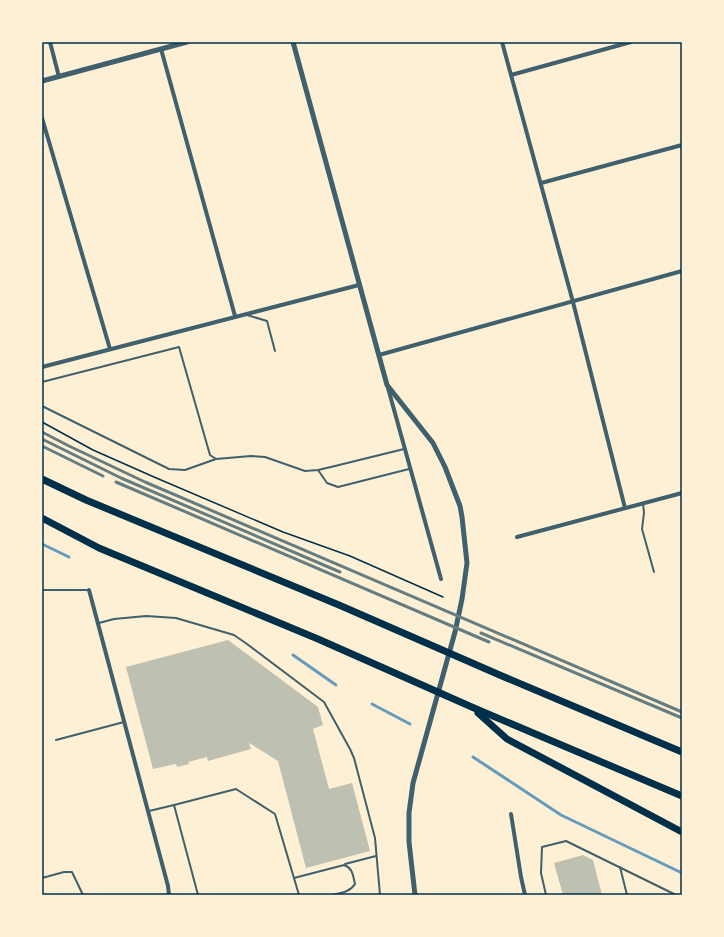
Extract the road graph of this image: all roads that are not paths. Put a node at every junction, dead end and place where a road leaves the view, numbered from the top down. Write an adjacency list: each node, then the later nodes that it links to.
1 (50, 42): 8 (street)
2 (187, 42): 6 (street)
3 (293, 42): 14 (street)
4 (502, 42): 7 (street)
5 (631, 42): 7 (street)
6 (161, 49): 8 (street); 17 (street)
7 (511, 75): 12 (street)
8 (59, 77): 9 (street)
9 (42, 81)
10 (42, 118): 18 (street)
11 (682, 145): 12 (street)
12 (541, 183): 15 (street)
13 (682, 271): 15 (street)
14 (359, 285): 16 (street); 20 (street)
15 (573, 302): 20 (street); 32 (street)
16 (244, 314): 17 (street); 19 (lane)
17 (235, 316): 18 (street)
18 (110, 349): 21 (street)
19 (275, 350)
20 (378, 355): 23 (street)
21 (42, 367)
22 (42, 382): 26 (lane)
23 (388, 385): 25 (street); 60 (street)
24 (42, 406): 26 (lane)
25 (405, 449): 27 (street); 28 (lane)
26 (216, 459): 28 (lane)
27 (411, 469): 28 (lane); 36 (street)
28 (318, 470)
29 (42, 479): 43 (highway)
30 (682, 493): 31 (street)
31 (643, 503): 32 (street); 35 (lane)
32 (625, 508): 34 (street)
33 (42, 518): 40 (highway)
34 (517, 537)
35 (654, 572)
36 (441, 579)
37 (42, 590): 38 (lane)
38 (89, 590): 39 (street)
39 (97, 623): 41 (street); 49 (lane)
40 (474, 708): 44 (highway); 48 (highway)
41 (124, 722): 42 (lane); 46 (street)
42 (56, 740)
43 (682, 752)
44 (682, 796)
45 (174, 805): 46 (lane); 53 (lane); 56 (lane)
46 (148, 812): 55 (street)
47 (511, 814): 61 (street)
48 (682, 832)
49 (376, 856): 50 (lane); 59 (lane)
50 (344, 865): 53 (lane); 58 (lane)
51 (620, 867): 62 (lane); 63 (lane); 64 (lane)
52 (42, 878): 54 (lane)
53 (294, 878): 57 (lane)
54 (83, 895)
55 (169, 895)
56 (198, 895)
57 (299, 895)
58 (332, 895)
59 (380, 895)
60 (415, 895)
61 (525, 895)
62 (546, 895)
63 (627, 895)
64 (676, 895)

